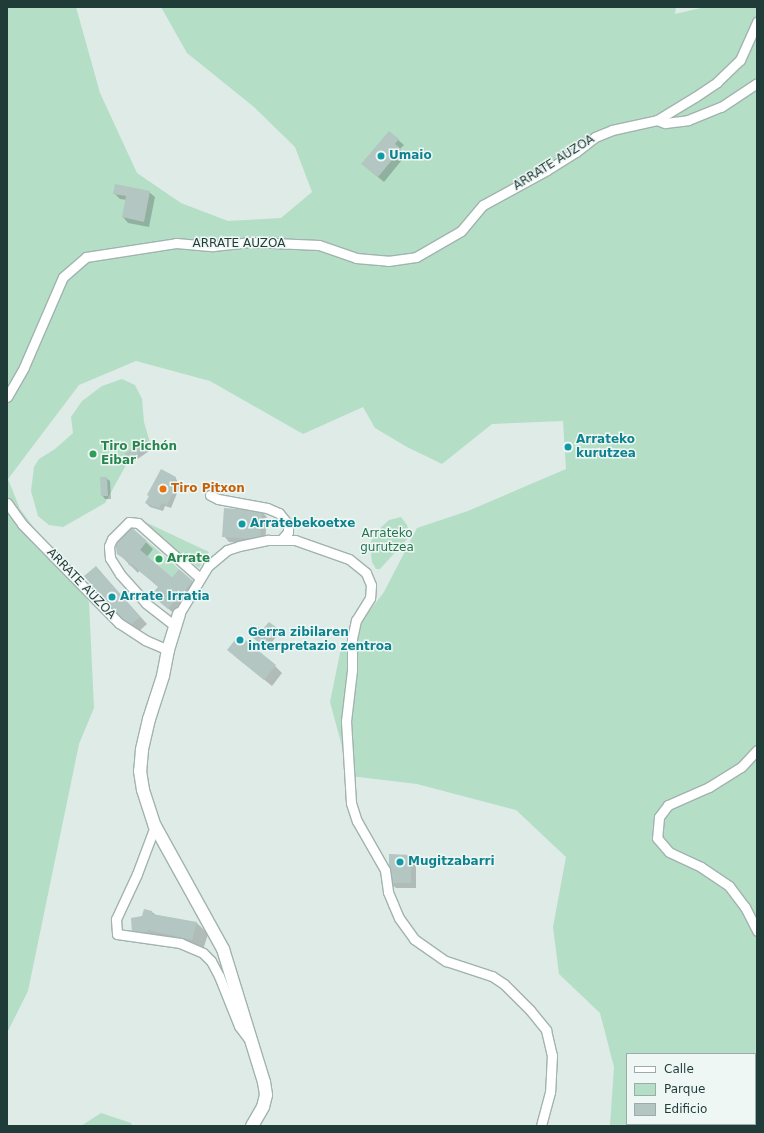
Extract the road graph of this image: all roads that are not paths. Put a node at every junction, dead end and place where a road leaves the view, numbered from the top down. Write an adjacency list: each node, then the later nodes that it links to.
1 (757, 22): 3 (street, ARRATE AUZOA)
2 (757, 84): 3 (street, ARRATE AUZOA)
3 (657, 120): 4 (street, ARRATE AUZOA)
4 (7, 396)
5 (210, 495): 7 (street)
6 (7, 503): 11 (street, ARRATE AUZOA)
7 (285, 536): 8 (street); 17 (street)
8 (200, 578): 9 (street); 10 (street)
9 (179, 614): 10 (street)
10 (174, 626): 11 (street)
11 (168, 650): 13 (street)
12 (757, 750): 14 (street)
13 (154, 826): 15 (street); 15 (street)
14 (757, 931)
15 (251, 1043): 16 (street)
16 (252, 1126)
17 (541, 1126)

